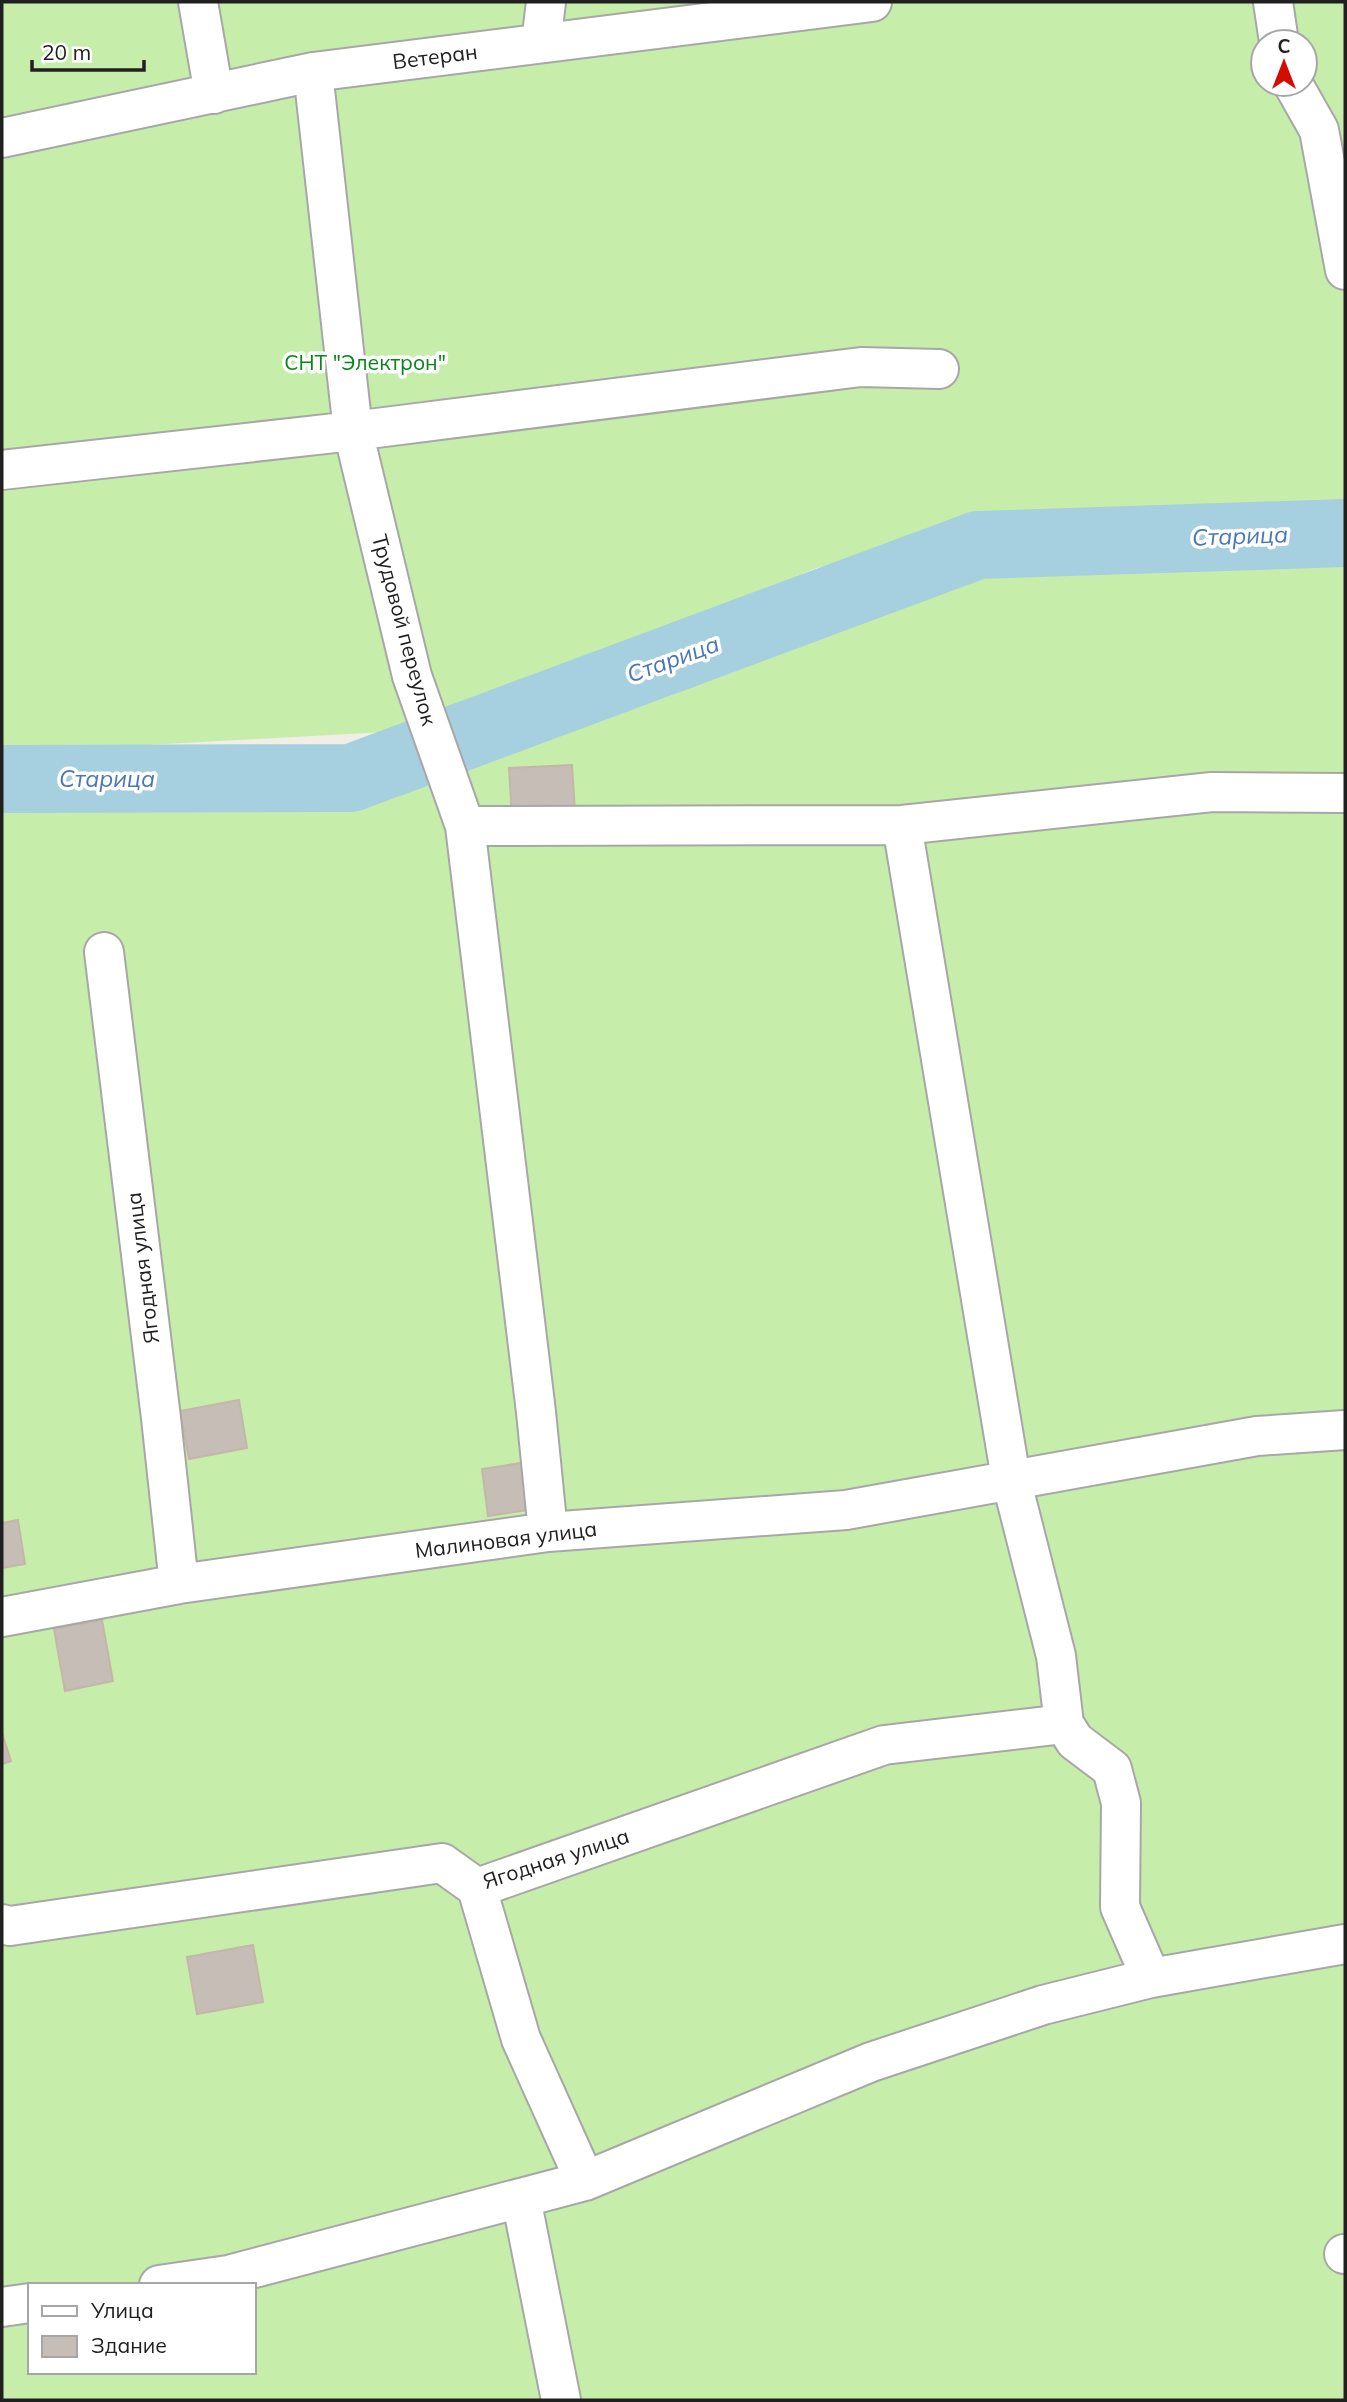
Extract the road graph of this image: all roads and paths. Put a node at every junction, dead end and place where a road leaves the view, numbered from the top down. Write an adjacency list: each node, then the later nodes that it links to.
1 (198, 2): 8 (street)
2 (546, 2): 6 (street)
3 (873, 2): 6 (street, Ветеран)
4 (1273, 2): 5 (street)
5 (1277, 28)
6 (541, 43): 7 (street, Ветеран)
7 (313, 72): 8 (street, Ветеран); 13 (street, Трудовой переулок)
8 (214, 94): 10 (street, Ветеран)
9 (1301, 98): 11 (street)
10 (2, 138)
11 (1345, 270)
12 (939, 369): 13 (street)
13 (353, 431): 14 (street); 17 (street, Трудовой переулок)
14 (2, 470)
15 (1345, 793): 16 (street)
16 (902, 825): 17 (street); 20 (street)
17 (465, 826): 21 (street, Трудовой переулок)
18 (104, 952): 22 (street, Ягодная улица)
19 (1345, 1430): 20 (street, Малиновая улица)
20 (1011, 1479): 21 (street, Малиновая улица); 24 (street)
21 (548, 1532): 22 (street, Малиновая улица)
22 (179, 1584): 23 (street, Малиновая улица)
23 (2, 1618)
24 (1064, 1724): 25 (street, Ягодная улица); 28 (street)
25 (477, 1888): 26 (street, Ягодная улица); 29 (street)
26 (2, 1924)
27 (1345, 1944): 28 (street)
28 (1151, 1978): 29 (street)
29 (585, 2181): 30 (street)
30 (521, 2198): 31 (street); 34 (street)
31 (173, 2283)
32 (28, 2303): 33 (street)
33 (2, 2307)
34 (561, 2400)

